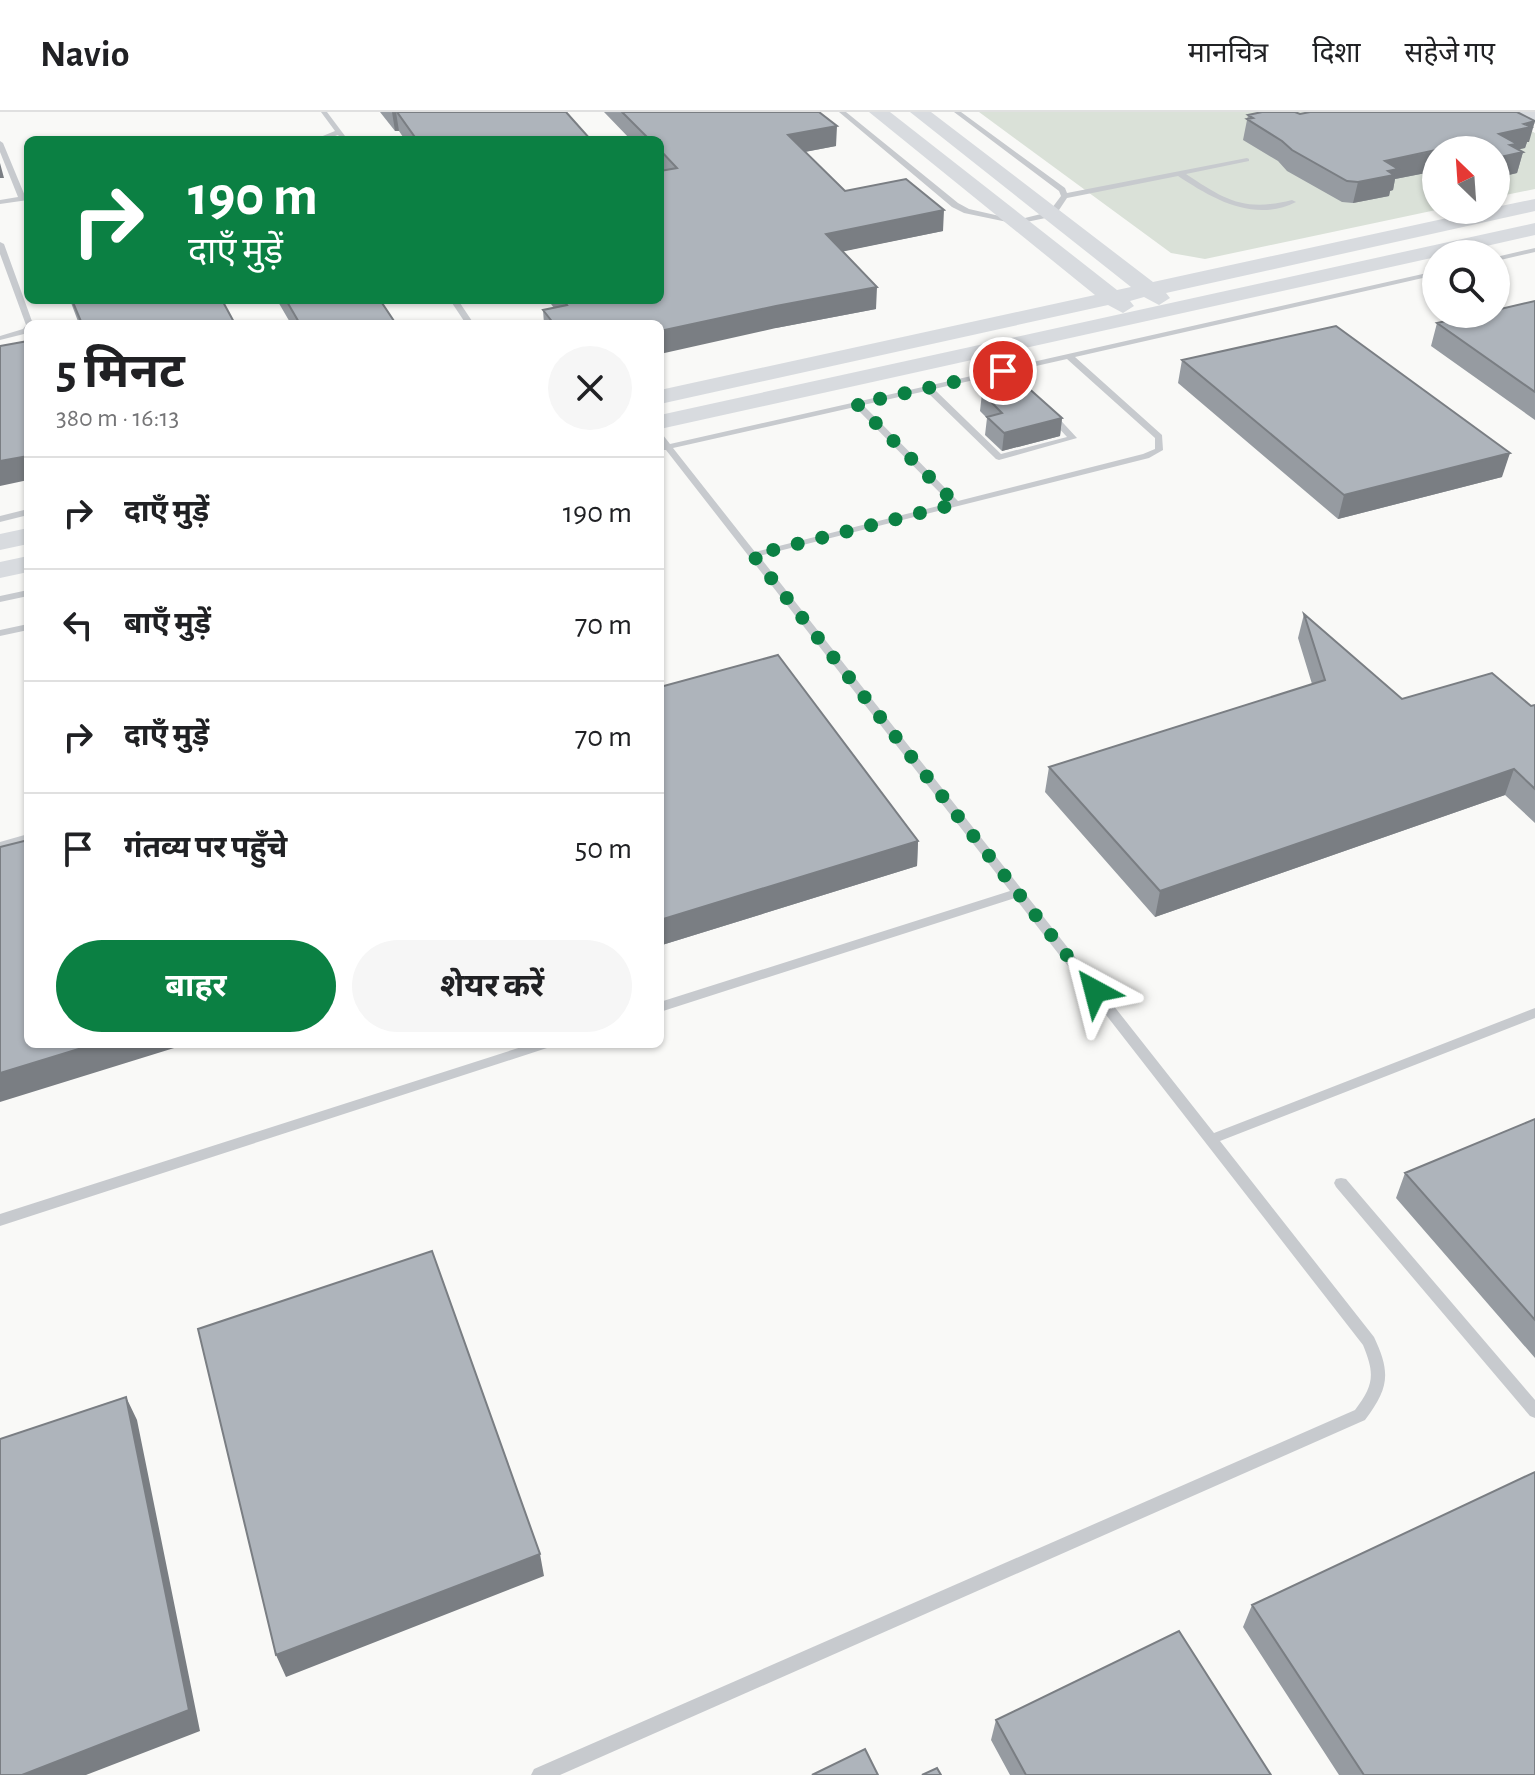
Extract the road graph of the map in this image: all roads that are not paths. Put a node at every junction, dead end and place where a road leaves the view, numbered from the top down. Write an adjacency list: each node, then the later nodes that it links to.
1 (324, 112): 8 (lane)
2 (842, 112): 21 (lane)
3 (878, 112): 21 (street)
4 (919, 112): 20 (street)
5 (957, 112): 15 (lane)
6 (1524, 112): 7 (street)
7 (1535, 118)
8 (339, 132): 9 (lane); 10 (lane)
9 (328, 136)
10 (342, 136)
11 (0, 143): 14 (lane)
12 (1247, 160): 13 (lane)
13 (1179, 173): 15 (lane); 18 (lane)
14 (24, 196)
15 (1065, 196): 20 (lane)
16 (24, 198): 17 (lane)
17 (0, 202)
18 (1292, 202)
19 (1535, 205): 28 (street)
20 (1052, 214): 21 (lane); 24 (street)
21 (1017, 222): 26 (street)
22 (1535, 229): 30 (street)
23 (0, 244): 37 (lane)
24 (1093, 246): 28 (street); 31 (street)
25 (1535, 250): 27 (lane)
26 (1057, 253): 32 (street); 35 (street)
27 (1510, 256)
28 (1224, 273): 31 (street)
29 (1422, 276): 33 (lane)
30 (1316, 278): 33 (lane); 34 (street)
31 (1148, 290): 32 (street); 34 (street)
32 (1112, 297): 35 (street); 36 (street)
33 (1311, 301): 40 (lane)
34 (1173, 308): 36 (street)
35 (1024, 316): 43 (street)
36 (1136, 316): 45 (street)
37 (26, 320)
38 (24, 332): 39 (lane)
39 (0, 338)
40 (1069, 356): 41 (lane); 47 (lane)
41 (1003, 371): 42 (lane); 42 (lane)
42 (928, 388): 44 (lane)
43 (664, 396)
44 (857, 404): 46 (lane); 47 (lane)
45 (664, 421)
46 (664, 448): 52 (lane)
47 (956, 504): 52 (lane)
48 (24, 513): 49 (lane)
49 (0, 519)
50 (24, 537): 51 (street)
51 (0, 542)
52 (753, 555): 61 (lane)
53 (24, 565): 54 (street)
54 (0, 570)
55 (24, 594): 56 (lane)
56 (0, 599)
57 (24, 628): 58 (lane)
58 (0, 633)
59 (24, 839): 60 (lane)
60 (0, 846)
61 (1017, 893): 62 (lane); 65 (lane)
62 (664, 1006)
63 (1535, 1013): 65 (lane)
64 (534, 1048): 67 (lane)
65 (1212, 1139): 69 (lane)
66 (1341, 1183): 68 (lane)
67 (0, 1220)
68 (1535, 1411)
69 (540, 1775)

